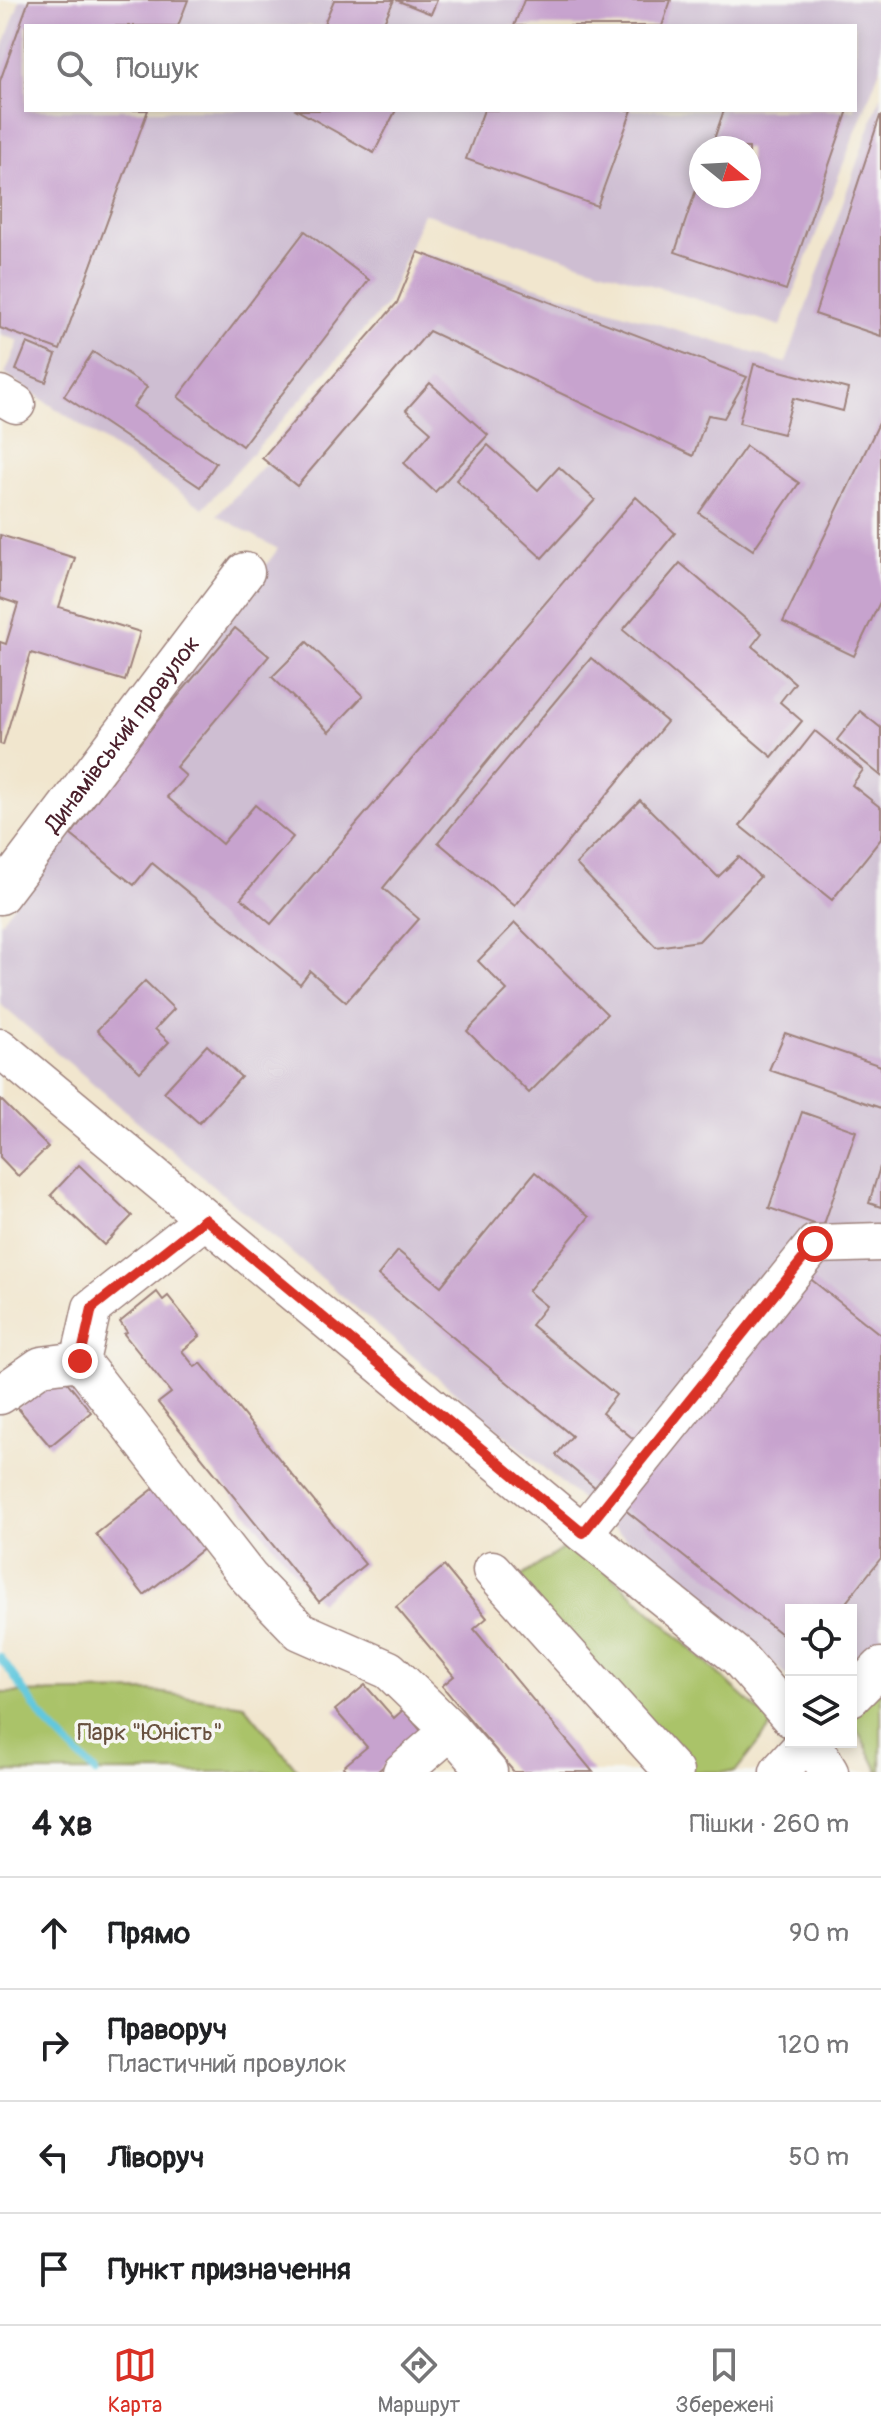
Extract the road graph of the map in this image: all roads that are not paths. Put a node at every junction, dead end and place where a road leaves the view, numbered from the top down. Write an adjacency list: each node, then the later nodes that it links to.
1 (245, 572): 2 (street, Динамівський провулок)
2 (0, 895)
3 (0, 1048): 4 (street)
4 (205, 1219): 6 (street); 8 (street)
5 (881, 1242): 8 (street)
6 (80, 1361): 7 (street); 13 (street)
7 (0, 1395)
8 (583, 1533): 12 (street)
9 (492, 1570): 18 (street)
10 (881, 1667): 11 (street)
11 (857, 1691)
12 (785, 1711)
13 (451, 1730): 16 (street); 17 (street)
14 (803, 1748): 19 (street)
15 (813, 1748): 20 (street)
16 (402, 1772)
17 (488, 1772)
18 (674, 1772)
19 (779, 1772)
20 (829, 1772)

